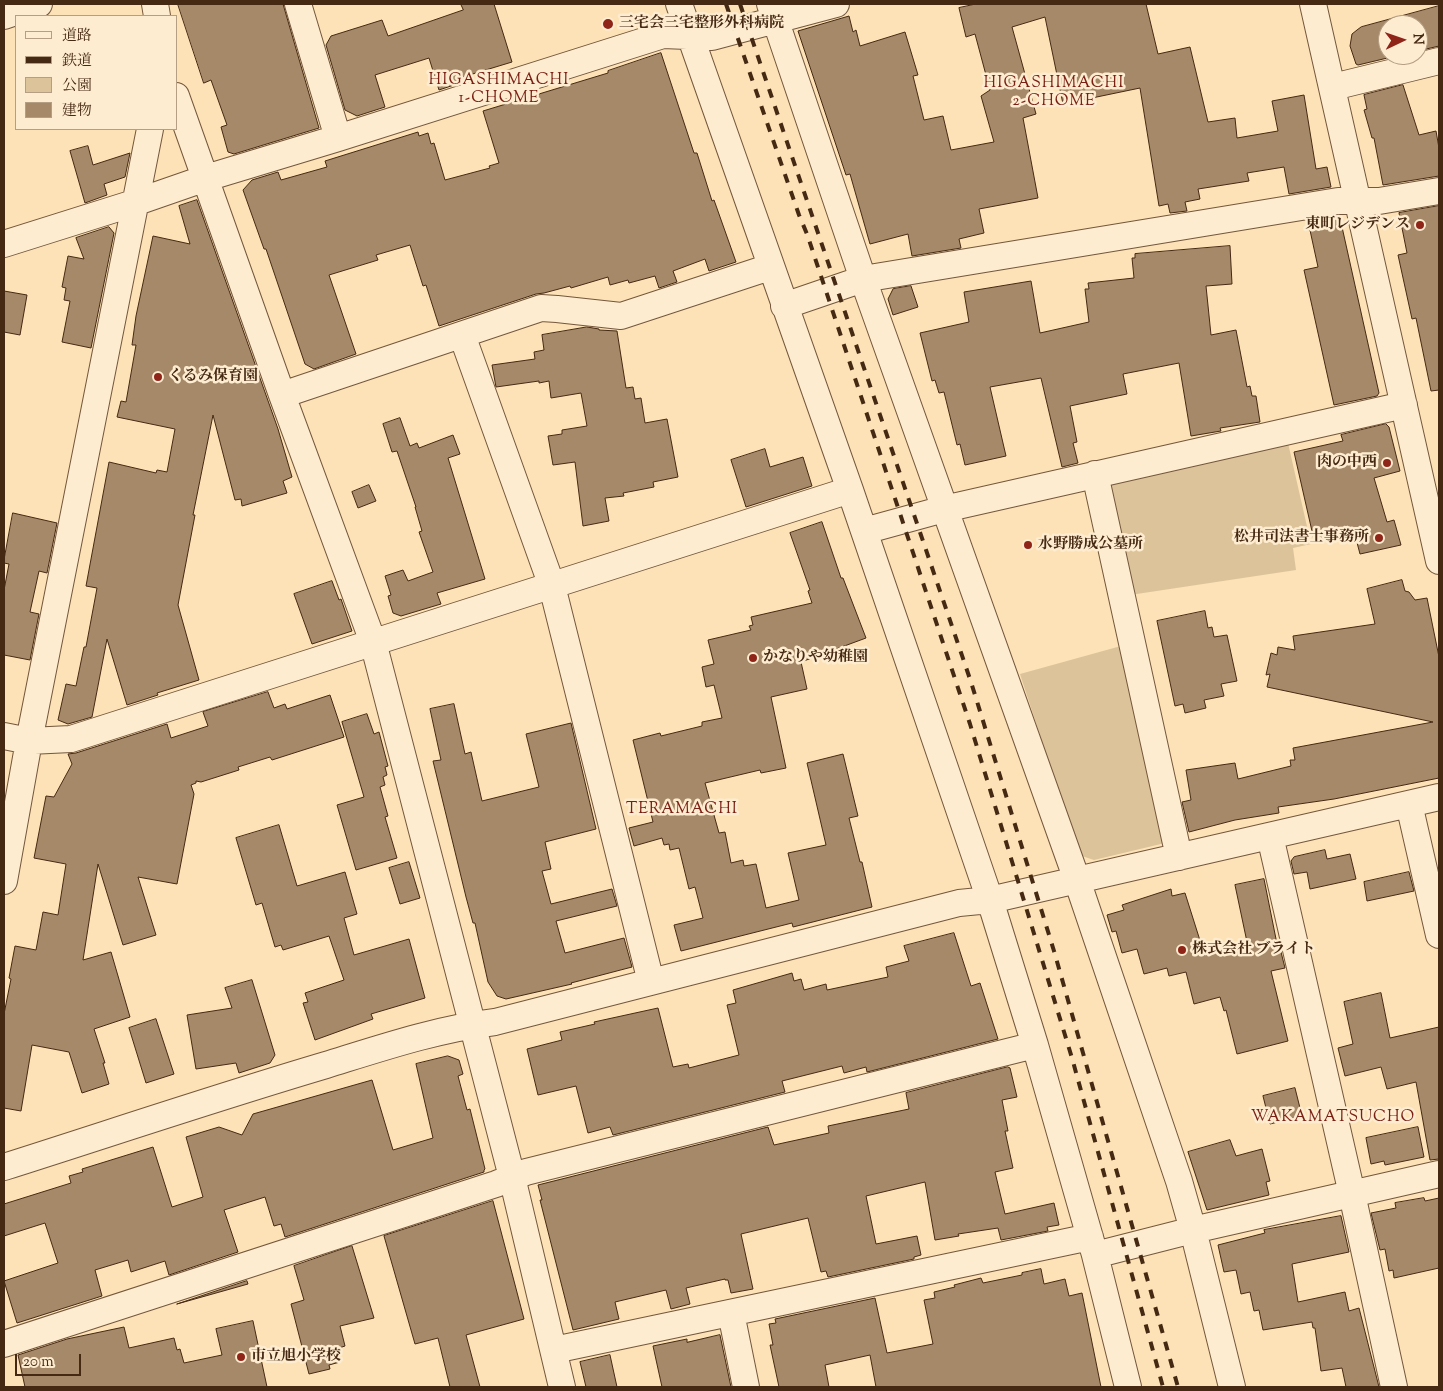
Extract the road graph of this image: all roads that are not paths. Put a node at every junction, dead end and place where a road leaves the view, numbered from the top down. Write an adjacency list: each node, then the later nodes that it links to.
1 (39, 4): 7 (street)
2 (298, 4): 13 (street)
3 (679, 4): 8 (street)
4 (836, 4): 6 (street)
5 (1313, 4): 10 (street)
6 (773, 12): 8 (street); 20 (street)
7 (4, 16)
8 (690, 36): 13 (street); 19 (street)
9 (1439, 61): 10 (street)
10 (1332, 87): 16 (street)
11 (178, 101): 14 (street)
12 (150, 130): 17 (street)
13 (338, 138): 14 (street)
14 (206, 178): 17 (street); 23 (street)
15 (1439, 191): 16 (street)
16 (1357, 201): 20 (street); 24 (street)
17 (134, 203): 18 (street); 33 (street)
18 (4, 244)
19 (770, 267): 21 (street); 22 (street)
20 (863, 279): 21 (street); 27 (street)
21 (784, 306): 26 (street)
22 (462, 335): 23 (street); 30 (street)
23 (282, 395): 31 (street)
24 (1404, 405): 25 (street); 29 (street)
25 (1095, 474): 27 (street); 37 (street)
26 (850, 490): 28 (street); 30 (street)
27 (944, 509): 28 (street); 38 (street)
28 (864, 531): 40 (street)
29 (1439, 561)
30 (552, 586): 31 (street); 42 (street)
31 (373, 642): 33 (street); 43 (street)
32 (4, 736): 33 (street)
33 (29, 741): 39 (street)
34 (1439, 797): 35 (street)
35 (1409, 804): 36 (street); 41 (street)
36 (1270, 836): 37 (street); 48 (street)
37 (1179, 857): 38 (street)
38 (1077, 880): 40 (street); 49 (street)
39 (4, 881)
40 (990, 900): 42 (street); 44 (street)
41 (1439, 935)
42 (651, 982): 43 (street)
43 (472, 1025): 45 (street); 47 (street)
44 (1035, 1044): 47 (street); 50 (street)
45 (4, 1167)
46 (1439, 1174): 48 (street)
47 (512, 1177): 52 (street); 53 (street)
48 (1352, 1194): 49 (street); 58 (street)
49 (1193, 1230): 50 (street); 57 (street)
50 (1093, 1246): 51 (street); 56 (street)
51 (731, 1313): 53 (street); 55 (street)
52 (4, 1344)
53 (554, 1350): 54 (street)
54 (562, 1387)
55 (746, 1387)
56 (1128, 1387)
57 (1232, 1387)
58 (1394, 1387)

